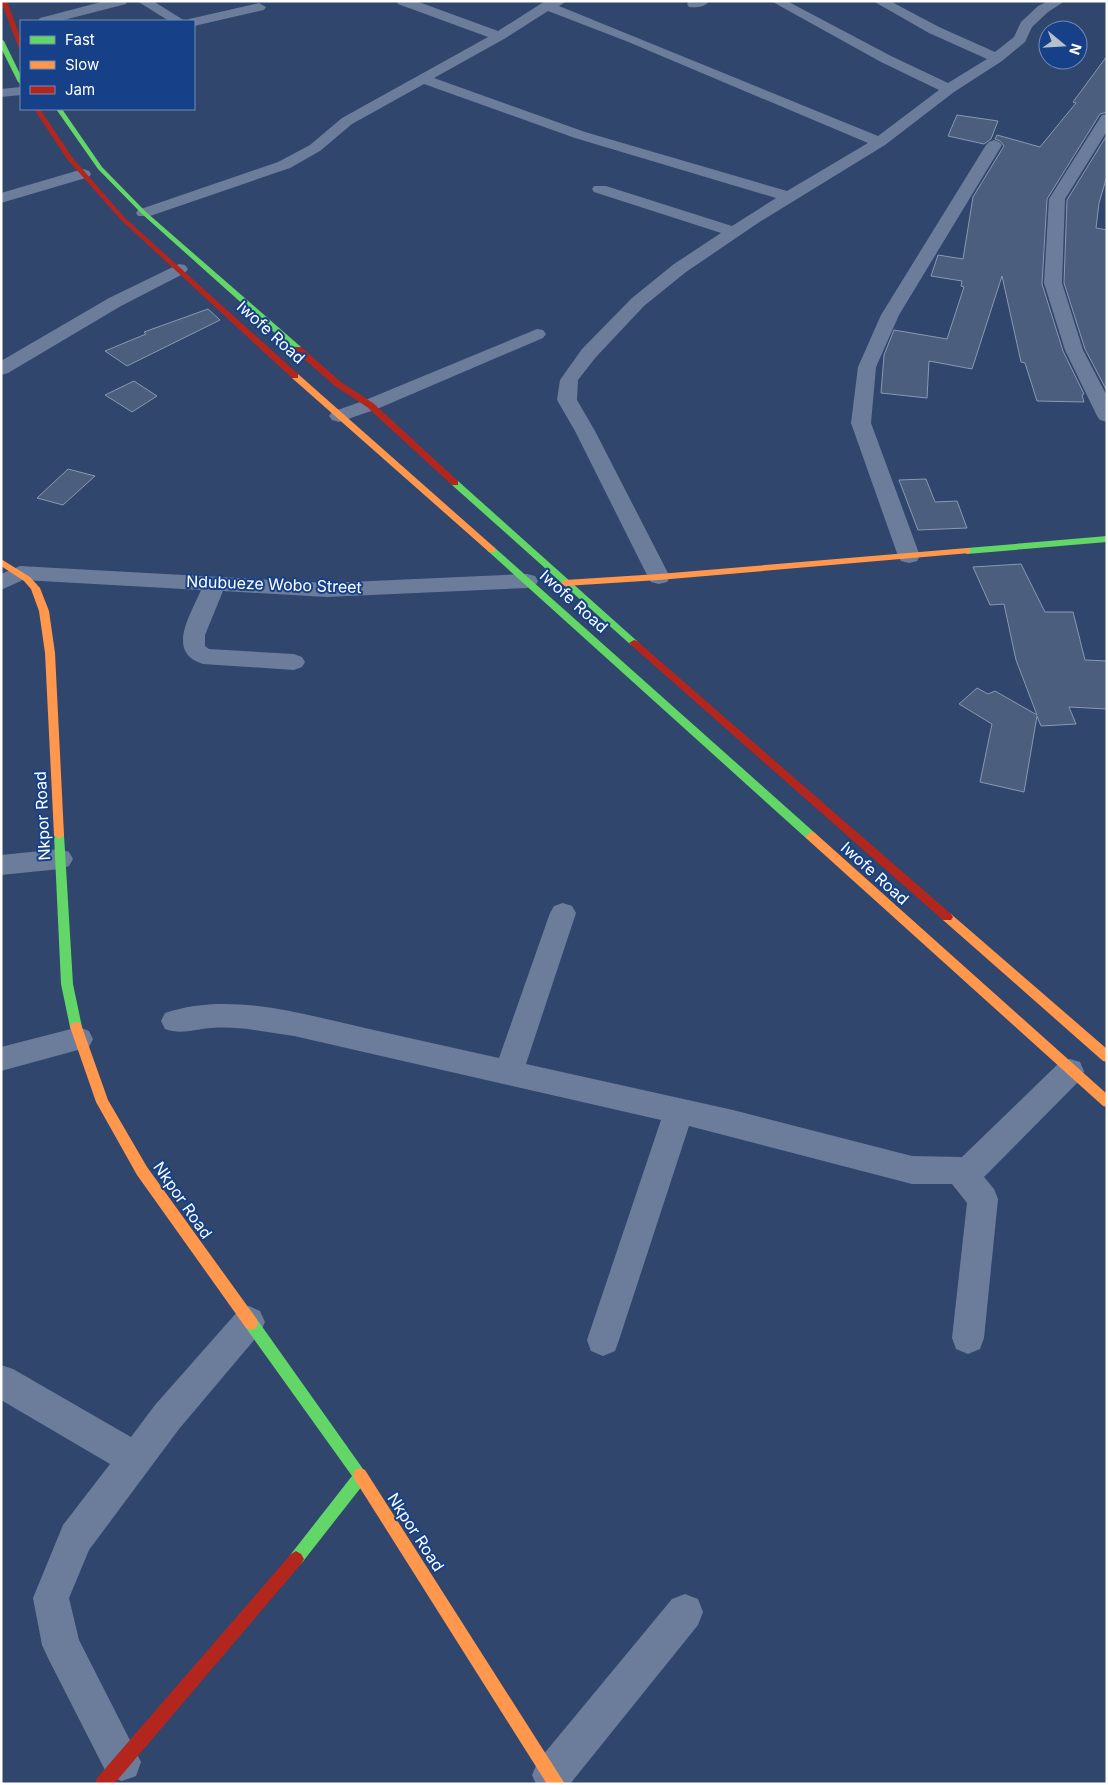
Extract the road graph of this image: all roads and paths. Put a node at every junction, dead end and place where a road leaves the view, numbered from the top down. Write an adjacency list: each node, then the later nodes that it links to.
1 (4, 1): 13 (street)
2 (121, 1): 10 (street)
3 (143, 1): 11 (street)
4 (403, 1): 14 (street)
5 (777, 1): 20 (street)
6 (879, 1): 17 (street)
7 (1059, 1): 17 (street)
8 (554, 4): 14 (street); 26 (street)
9 (258, 7): 12 (street)
10 (49, 20)
11 (176, 20)
12 (195, 22)
13 (17, 28): 16 (street)
14 (499, 36): 18 (street)
15 (1, 41): 19 (street)
16 (20, 42)
17 (997, 58): 20 (street)
18 (422, 79): 31 (street); 32 (street)
19 (20, 80)
20 (949, 89): 26 (street)
21 (20, 91): 22 (street)
22 (1, 93)
23 (38, 110): 28 (street, Iwofe Road)
24 (60, 110): 32 (street, Iwofe Road)
25 (1107, 118): 39 (street)
26 (880, 142): 31 (street)
27 (994, 145): 41 (street)
28 (83, 174): 30 (street); 34 (street, Iwofe Road)
29 (600, 189): 33 (street)
30 (1, 198)
31 (789, 198): 33 (street)
32 (144, 213): 37 (street, Iwofe Road)
33 (734, 232): 44 (street)
34 (178, 269): 36 (street); 38 (street, Iwofe Road)
35 (537, 334): 37 (street)
36 (1, 369)
37 (370, 405): 38 (street); 48 (street, Iwofe Road)
38 (339, 416): 45 (street, Iwofe Road)
39 (1107, 416)
40 (1107, 539): 41 (street)
41 (909, 556): 44 (street)
42 (1, 562): 43 (street, Nkpor Road)
43 (20, 573): 46 (street); 47 (street, Ndubueze Wobo Street); 50 (street, Nkpor Road)
44 (659, 577): 48 (street)
45 (527, 581): 47 (street, Ndubueze Wobo Street); 57 (street, Iwofe Road)
46 (1, 583)
47 (215, 583): 49 (street)
48 (565, 583): 55 (street, Iwofe Road)
49 (294, 662)
50 (60, 859): 51 (street); 54 (street, Nkpor Road)
51 (1, 865)
52 (563, 913): 58 (street)
53 (175, 1021): 58 (street)
54 (79, 1039): 56 (street); 62 (street, Nkpor Road)
55 (1107, 1057)
56 (1, 1059)
57 (1070, 1071): 59 (street, Iwofe Road); 61 (street)
58 (508, 1072): 60 (street)
59 (1107, 1102)
60 (679, 1111): 61 (street); 64 (street)
61 (960, 1171): 63 (street)
62 (249, 1322): 66 (street); 67 (street, Nkpor Road)
63 (968, 1338)
64 (603, 1340)
65 (1, 1381): 66 (street)
66 (136, 1458): 69 (street)
67 (361, 1476): 69 (street); 70 (street, Nkpor Road)
68 (685, 1612): 70 (street)
69 (112, 1773)
70 (554, 1779)

